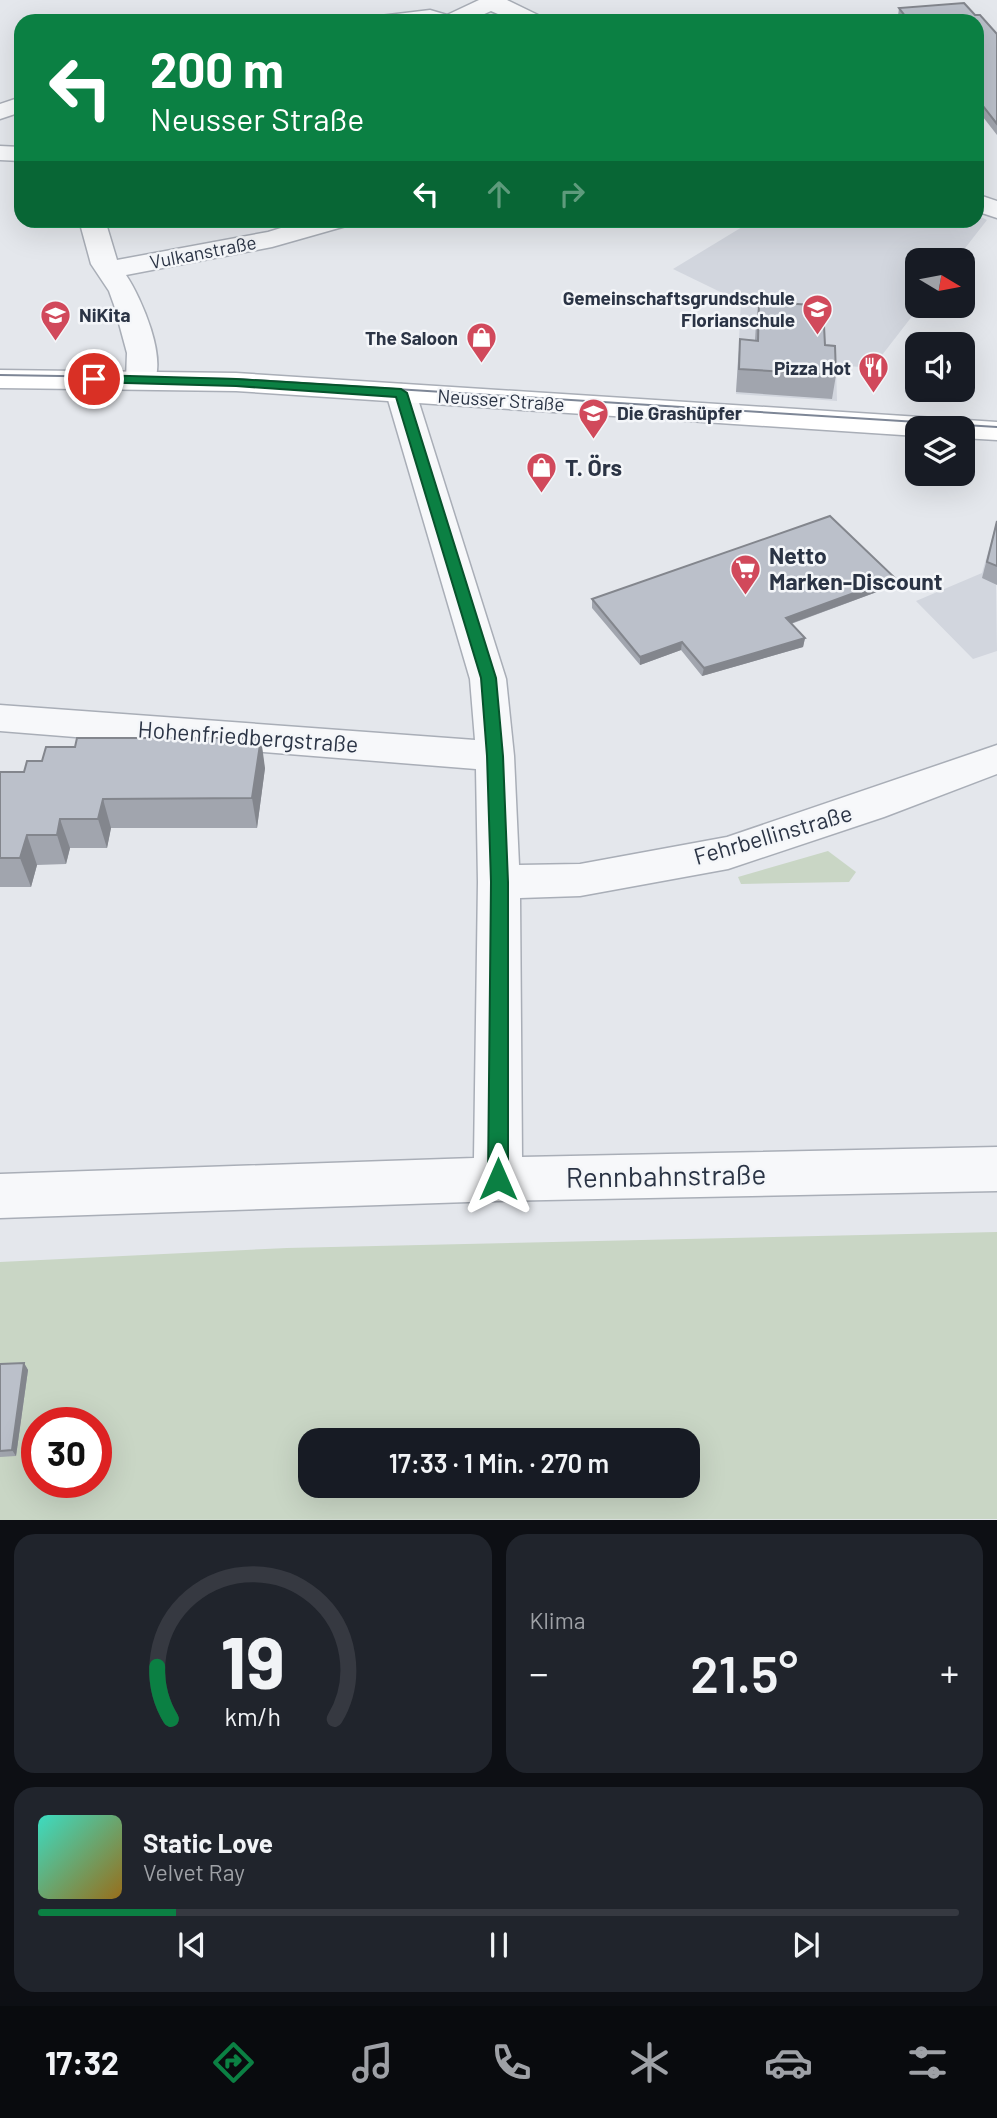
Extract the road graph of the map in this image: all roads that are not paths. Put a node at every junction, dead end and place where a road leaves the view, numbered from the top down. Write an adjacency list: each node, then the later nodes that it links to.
1 (494, 2): 2 (street); 3 (street)
2 (467, 14)
3 (518, 14)
4 (95, 228): 6 (street)
5 (310, 228): 6 (street, Vulkanstraße)
6 (108, 270): 8 (street)
7 (0, 379): 8 (main road, Neusser Straße)
8 (141, 379): 9 (main road, Neusser Straße)
9 (401, 393): 10 (main road, Neusser Straße); 14 (street)
10 (905, 425)
11 (975, 430): 12 (main road, Neusser Straße)
12 (997, 431)
13 (0, 718): 14 (street, Hohenfriedbergstraße)
14 (495, 756): 16 (street)
15 (997, 758): 16 (street, Fehrbellinstraße)
16 (499, 882): 18 (street)
17 (997, 1169): 18 (street, Rennbahnstraße)
18 (498, 1179): 19 (street, Rennbahnstraße)
19 (0, 1196)

